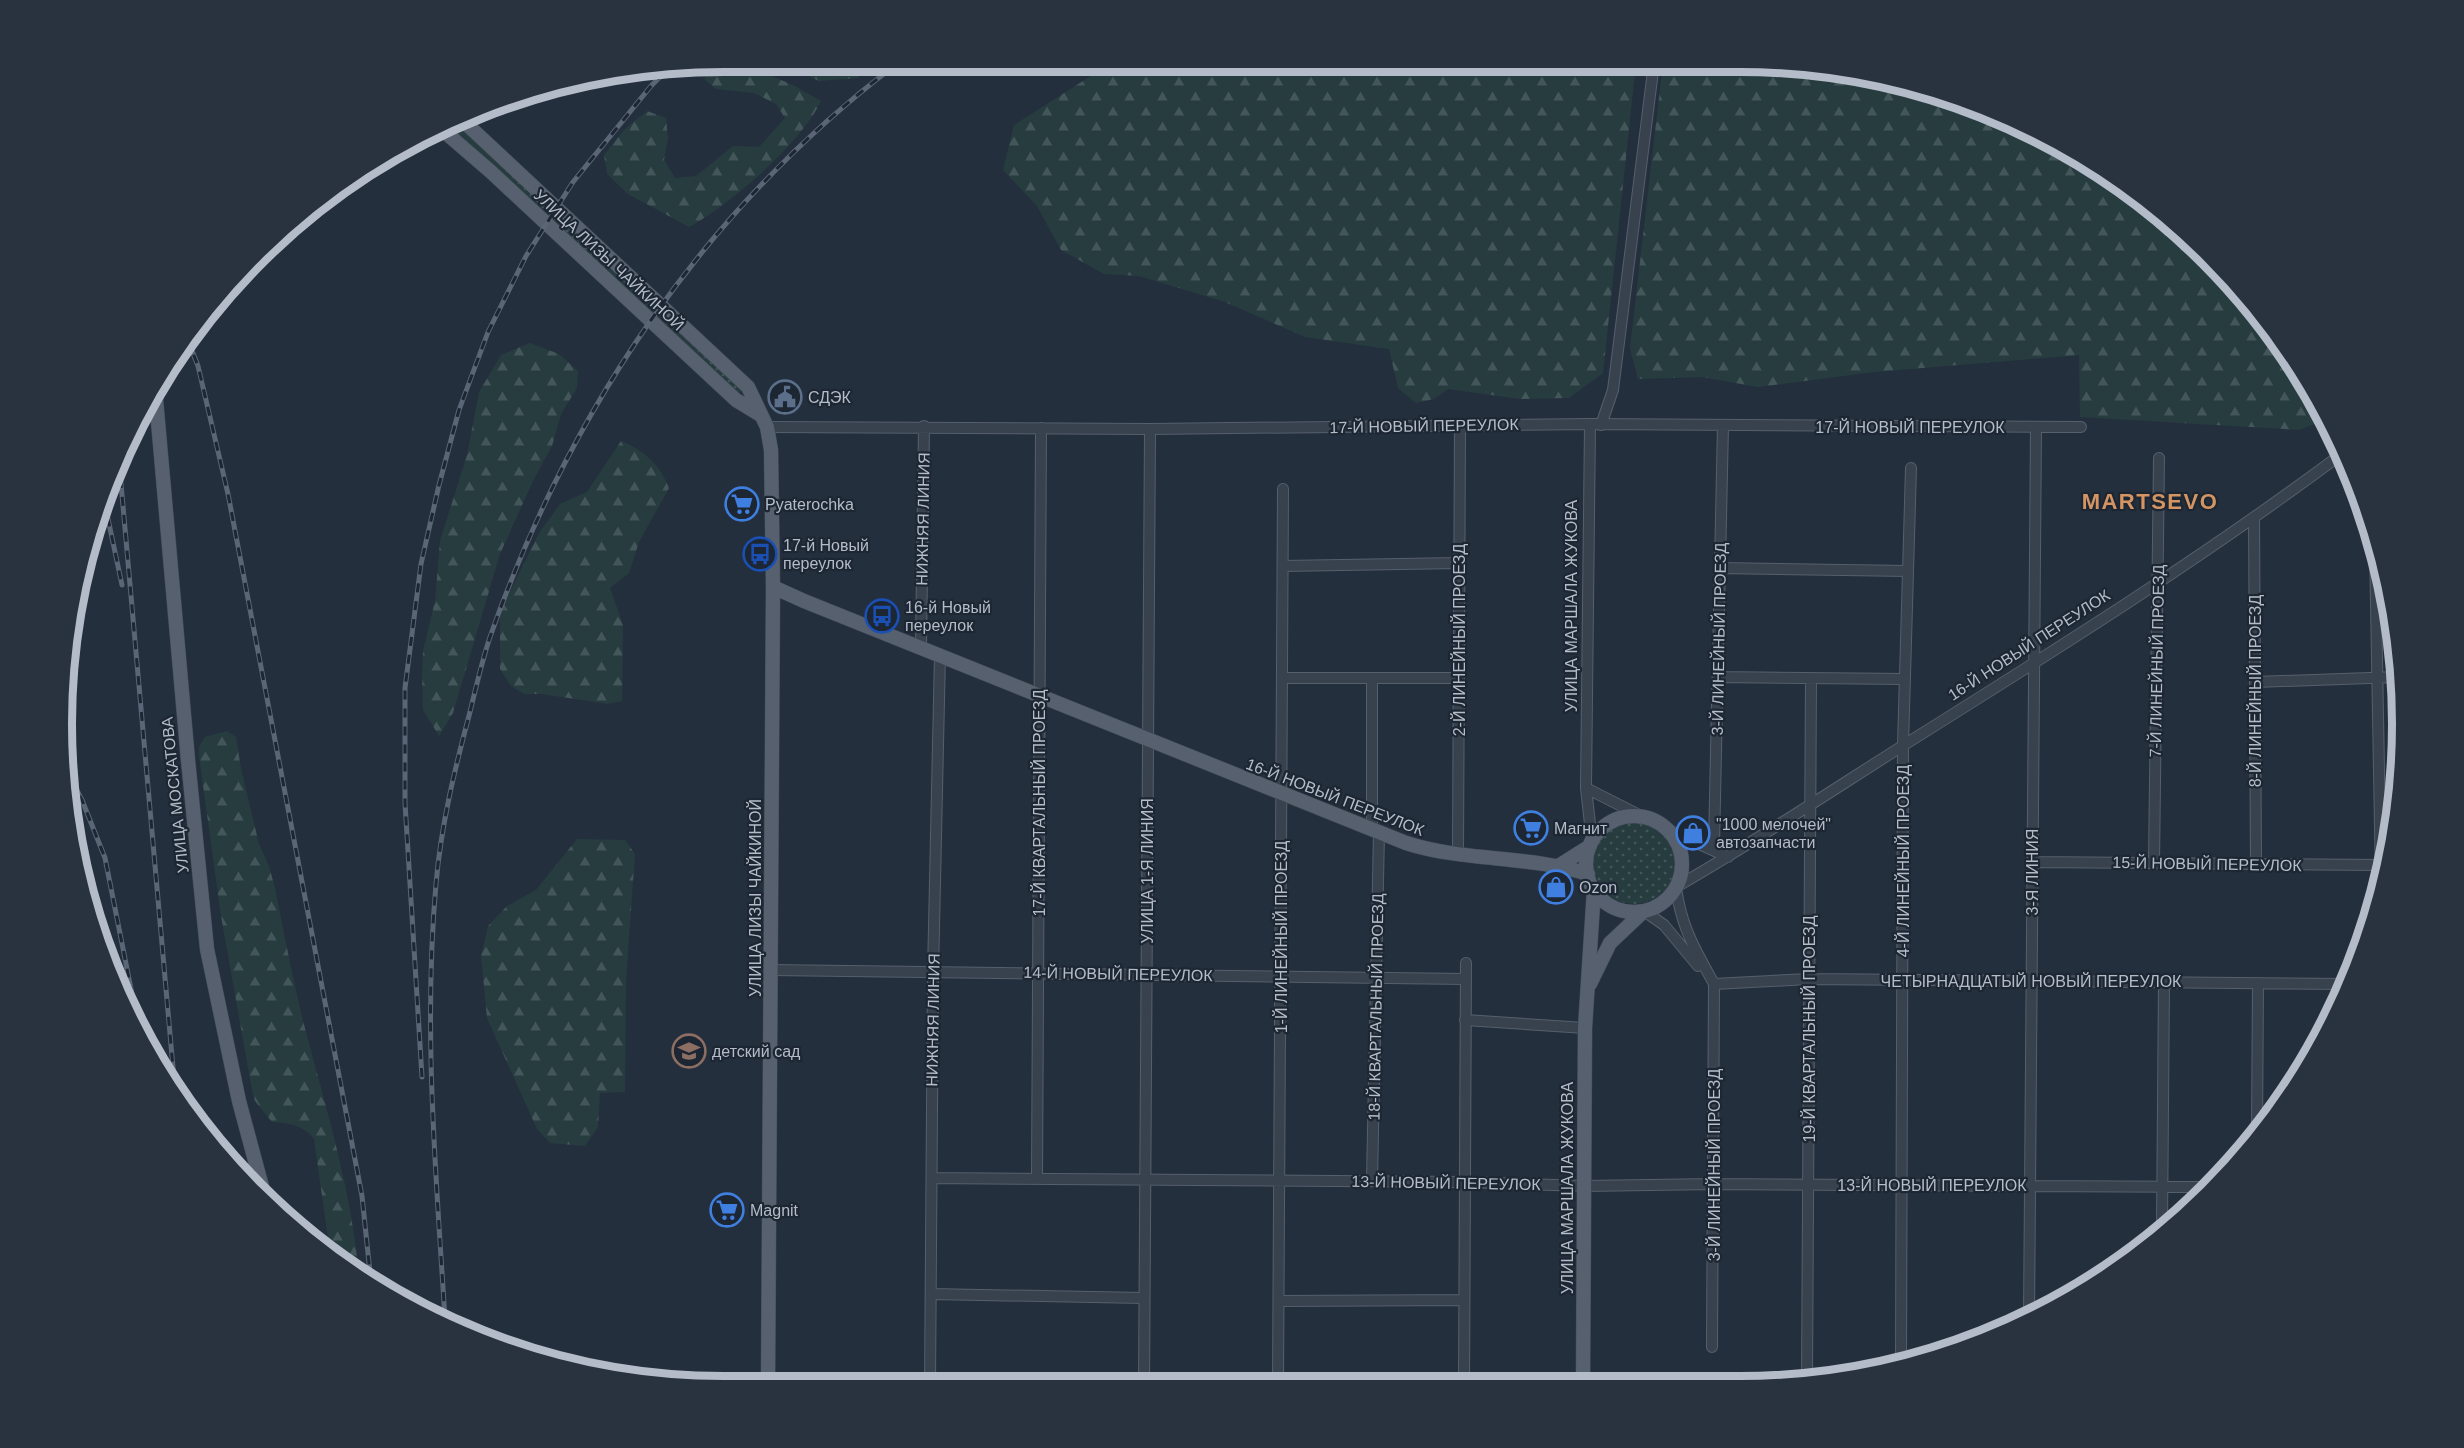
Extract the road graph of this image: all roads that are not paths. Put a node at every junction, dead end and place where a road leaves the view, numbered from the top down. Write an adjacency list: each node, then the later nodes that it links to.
1 (1653, 72): 6 (street, УЛИЦА МАРШАЛА ЖУКОВА)
2 (467, 125): 5 (main road, УЛИЦА ЛИЗЫ ЧАЙКИНОЙ)
3 (447, 134): 5 (main road, УЛИЦА ЛИЗЫ ЧАЙКИНОЙ)
4 (156, 403): 87 (main road, УЛИЦА МОСКАТОВА)
5 (759, 414): 10 (main road, УЛИЦА ЛИЗЫ ЧАЙКИНОЙ)
6 (1595, 424): 7 (street, 17-Й НОВЫЙ ПЕРЕУЛОК); 9 (street, 17-Й НОВЫЙ ПЕРЕУЛОК); 42 (street, УЛИЦА МАРШАЛА ЖУКОВА)
7 (1723, 425): 12 (street, 17-Й НОВЫЙ ПЕРЕУЛОК); 22 (street, 3-Й ЛИНЕЙНЫЙ ПРОЕЗД)
8 (924, 426): 10 (street, 17-Й НОВЫЙ ПЕРЕУЛОК); 11 (street, 17-Й НОВЫЙ ПЕРЕУЛОК); 27 (street, НИЖНЯЯ ЛИНИЯ)
9 (1460, 426): 14 (street, 17-Й НОВЫЙ ПЕРЕУЛОК); 20 (street, 2-Й ЛИНЕЙНЫЙ ПРОЕЗД)
10 (767, 427): 25 (main road, УЛИЦА ЛИЗЫ ЧАЙКИНОЙ)
11 (1041, 428): 14 (street, 17-Й НОВЫЙ ПЕРЕУЛОК); 39 (street, 17-Й КВАРТАЛЬНЫЙ ПРОЕЗД)
12 (2036, 428): 13 (street, 17-Й НОВЫЙ ПЕРЕУЛОК); 29 (street, 3-Я ЛИНИЯ)
13 (2082, 428)
14 (1150, 429): 40 (street, УЛИЦА 1-Я ЛИНИЯ)
15 (2159, 458): 24 (street, 7-Й ЛИНЕЙНЫЙ ПРОЕЗД)
16 (2336, 461): 19 (street, 16-Й НОВЫЙ ПЕРЕУЛОК)
17 (1911, 468): 23 (street, 4-Й ЛИНЕЙНЫЙ ПРОЕЗД)
18 (1283, 489): 21 (street, 1-Й ЛИНЕЙНЫЙ ПРОЕЗД)
19 (2254, 519): 24 (street, 16-Й НОВЫЙ ПЕРЕУЛОК); 38 (street, 8-Й ЛИНЕЙНЫЙ ПРОЕЗД)
20 (1459, 563): 21 (street); 34 (street, 2-Й ЛИНЕЙНЫЙ ПРОЕЗД)
21 (1283, 566): 33 (street, 1-Й ЛИНЕЙНЫЙ ПРОЕЗД)
22 (1720, 568): 23 (street); 30 (street, 3-Й ЛИНЕЙНЫЙ ПРОЕЗД)
23 (1908, 571): 37 (street, 4-Й ЛИНЕЙНЫЙ ПРОЕЗД)
24 (2158, 581): 29 (street, 16-Й НОВЫЙ ПЕРЕУЛОК); 54 (street, 7-Й ЛИНЕЙНЫЙ ПРОЕЗД)
25 (773, 587): 27 (main road, 16-Й НОВЫЙ ПЕРЕУЛОК); 63 (main road, УЛИЦА ЛИЗЫ ЧАЙКИНОЙ)
26 (2380, 604): 31 (street)
27 (921, 647): 28 (main road, 16-Й НОВЫЙ ПЕРЕУЛОК)
28 (940, 655): 39 (main road, 16-Й НОВЫЙ ПЕРЕУЛОК); 64 (street, НИЖНЯЯ ЛИНИЯ)
29 (2034, 663): 41 (street, 16-Й НОВЫЙ ПЕРЕУЛОК); 53 (street, 3-Я ЛИНИЯ)
30 (1718, 677): 35 (street); 50 (street, 3-Й ЛИНЕЙНЫЙ ПРОЕЗД)
31 (2377, 677): 32 (street); 38 (street); 49 (street)
32 (2391, 677)
33 (1282, 678): 36 (street); 43 (street, 1-Й ЛИНЕЙНЫЙ ПРОЕЗД)
34 (1459, 678): 36 (street); 51 (street, 2-Й ЛИНЕЙНЫЙ ПРОЕЗД)
35 (1810, 678): 37 (street); 44 (street, 19-Й КВАРТАЛЬНЫЙ ПРОЕЗД)
36 (1372, 679): 47 (street, 18-Й КВАРТАЛЬНЫЙ ПРОЕЗД)
37 (1905, 679): 41 (street, 4-Й ЛИНЕЙНЫЙ ПРОЕЗД)
38 (2255, 682): 55 (street, 8-Й ЛИНЕЙНЫЙ ПРОЕЗД)
39 (1040, 697): 40 (main road, 16-Й НОВЫЙ ПЕРЕУЛОК); 65 (street, 17-Й КВАРТАЛЬНЫЙ ПРОЕЗД)
40 (1147, 740): 43 (main road, 16-Й НОВЫЙ ПЕРЕУЛОК); 66 (street, УЛИЦА 1-Я ЛИНИЯ)
41 (1903, 745): 44 (street, 16-Й НОВЫЙ ПЕРЕУЛОК); 71 (street, 4-Й ЛИНЕЙНЫЙ ПРОЕЗД)
42 (1586, 788): 45 (street); 48 (street, УЛИЦА МАРШАЛА ЖУКОВА)
43 (1282, 795): 47 (main road, 16-Й НОВЫЙ ПЕРЕУЛОК); 67 (street, 1-Й ЛИНЕЙНЫЙ ПРОЕЗД)
44 (1810, 805): 52 (street, 16-Й НОВЫЙ ПЕРЕУЛОК); 70 (street, 19-Й КВАРТАЛЬНЫЙ ПРОЕЗД)
45 (1643, 817): 46 (main road); 48 (main road)
46 (1666, 829): 50 (street); 59 (main road)
47 (1376, 831): 51 (main road, 16-Й НОВЫЙ ПЕРЕУЛОК); 68 (street, 18-Й КВАРТАЛЬНЫЙ ПРОЕЗД)
48 (1591, 844): 56 (main road); 58 (main road)
49 (2380, 847)
50 (1708, 848): 52 (street)
51 (1458, 855): 56 (main road, 16-Й НОВЫЙ ПЕРЕУЛОК)
52 (1728, 857): 59 (street, 16-Й НОВЫЙ ПЕРЕУЛОК)
53 (2032, 862): 54 (street, 15-Й НОВЫЙ ПЕРЕУЛОК); 72 (street, 3-Я ЛИНИЯ)
54 (2154, 863): 55 (street, 15-Й НОВЫЙ ПЕРЕУЛОК)
55 (2256, 864): 57 (street, 15-Й НОВЫЙ ПЕРЕУЛОК)
56 (1560, 865): 58 (main road, 16-Й НОВЫЙ ПЕРЕУЛОК)
57 (2376, 865)
58 (1588, 874): 60 (main road)
59 (1676, 887): 61 (main road); 75 (street)
60 (1594, 889): 61 (main road); 77 (main road, УЛИЦА МАРШАЛА ЖУКОВА)
61 (1644, 911): 75 (street); 77 (main road, УЛИЦА МАРШАЛА ЖУКОВА)
62 (1466, 963): 69 (street)
63 (771, 970): 64 (street, 14-Й НОВЫЙ ПЕРЕУЛОК); 104 (main road, УЛИЦА ЛИЗЫ ЧАЙКИНОЙ)
64 (933, 972): 65 (street, 14-Й НОВЫЙ ПЕРЕУЛОК); 81 (street, НИЖНЯЯ ЛИНИЯ)
65 (1039, 973): 66 (street, 14-Й НОВЫЙ ПЕРЕУЛОК); 82 (street, 17-Й КВАРТАЛЬНЫЙ ПРОЕЗД)
66 (1146, 975): 67 (street, 14-Й НОВЫЙ ПЕРЕУЛОК); 83 (street, УЛИЦА 1-Я ЛИНИЯ)
67 (1280, 976): 68 (street, 14-Й НОВЫЙ ПЕРЕУЛОК); 84 (street, 1-Й ЛИНЕЙНЫЙ ПРОЕЗД)
68 (1376, 978): 69 (street, 14-Й НОВЫЙ ПЕРЕУЛОК); 85 (street, 18-Й КВАРТАЛЬНЫЙ ПРОЕЗД)
69 (1466, 978): 78 (street)
70 (1809, 980): 71 (street, ЧЕТЫРНАДЦАТЫЙ НОВЫЙ ПЕРЕУЛОК); 75 (street, ЧЕТЫРНАДЦАТЫЙ НОВЫЙ ПЕРЕУЛОК); 89 (street, 19-Й КВАРТАЛЬНЫЙ ПРОЕЗД)
71 (1903, 980): 72 (street, ЧЕТЫРНАДЦАТЫЙ НОВЫЙ ПЕРЕУЛОК); 90 (street, 4-Й ЛИНЕЙНЫЙ ПРОЕЗД)
72 (2032, 981): 73 (street, ЧЕТЫРНАДЦАТЫЙ НОВЫЙ ПЕРЕУЛОК); 92 (street, 3-Я ЛИНИЯ)
73 (2164, 982): 74 (street, ЧЕТЫРНАДЦАТЫЙ НОВЫЙ ПЕРЕУЛОК); 93 (street)
74 (2258, 983): 76 (street, ЧЕТЫРНАДЦАТЫЙ НОВЫЙ ПЕРЕУЛОК); 80 (street)
75 (1714, 984): 88 (street, 3-Й ЛИНЕЙНЫЙ ПРОЕЗД)
76 (2338, 984)
77 (1587, 991): 79 (main road, УЛИЦА МАРШАЛА ЖУКОВА)
78 (1466, 1020): 79 (street); 86 (street)
79 (1585, 1028): 91 (main road, УЛИЦА МАРШАЛА ЖУКОВА)
80 (2257, 1121)
81 (932, 1178): 82 (street, 13-Й НОВЫЙ ПЕРЕУЛОК); 96 (street, НИЖНЯЯ ЛИНИЯ)
82 (1037, 1179): 83 (street, 13-Й НОВЫЙ ПЕРЕУЛОК)
83 (1146, 1180): 84 (street, 13-Й НОВЫЙ ПЕРЕУЛОК); 97 (street, УЛИЦА 1-Я ЛИНИЯ)
84 (1280, 1181): 85 (street, 13-Й НОВЫЙ ПЕРЕУЛОК); 99 (street, 1-Й ЛИНЕЙНЫЙ ПРОЕЗД)
85 (1372, 1182): 86 (street, 13-Й НОВЫЙ ПЕРЕУЛОК)
86 (1465, 1182): 91 (street, 13-Й НОВЫЙ ПЕРЕУЛОК); 98 (street)
87 (261, 1183)
88 (1714, 1184): 89 (street, 13-Й НОВЫЙ ПЕРЕУЛОК); 91 (street, 13-Й НОВЫЙ ПЕРЕУЛОК); 101 (street, 3-Й ЛИНЕЙНЫЙ ПРОЕЗД)
89 (1808, 1185): 90 (street, 13-Й НОВЫЙ ПЕРЕУЛОК); 103 (street, 19-Й КВАРТАЛЬНЫЙ ПРОЕЗД)
90 (1902, 1185): 92 (street, 13-Й НОВЫЙ ПЕРЕУЛОК); 102 (street, 4-Й ЛИНЕЙНЫЙ ПРОЕЗД)
91 (1584, 1186): 109 (main road, УЛИЦА МАРШАЛА ЖУКОВА)
92 (2030, 1186): 93 (street, 13-Й НОВЫЙ ПЕРЕУЛОК); 100 (street, 3-Я ЛИНИЯ)
93 (2162, 1187): 94 (street, 13-Й НОВЫЙ ПЕРЕУЛОК); 95 (street)
94 (2198, 1188)
95 (2162, 1221)
96 (931, 1294): 97 (street); 105 (street, НИЖНЯЯ ЛИНИЯ)
97 (1144, 1298): 106 (street, УЛИЦА 1-Я ЛИНИЯ)
98 (1464, 1300): 99 (street); 108 (street)
99 (1279, 1301): 107 (street, 1-Й ЛИНЕЙНЫЙ ПРОЕЗД)
100 (2029, 1308)
101 (1712, 1347)
102 (1902, 1356)
103 (1807, 1372)
104 (768, 1376)
105 (930, 1376)
106 (1144, 1376)
107 (1278, 1376)
108 (1464, 1376)
109 (1583, 1376)

